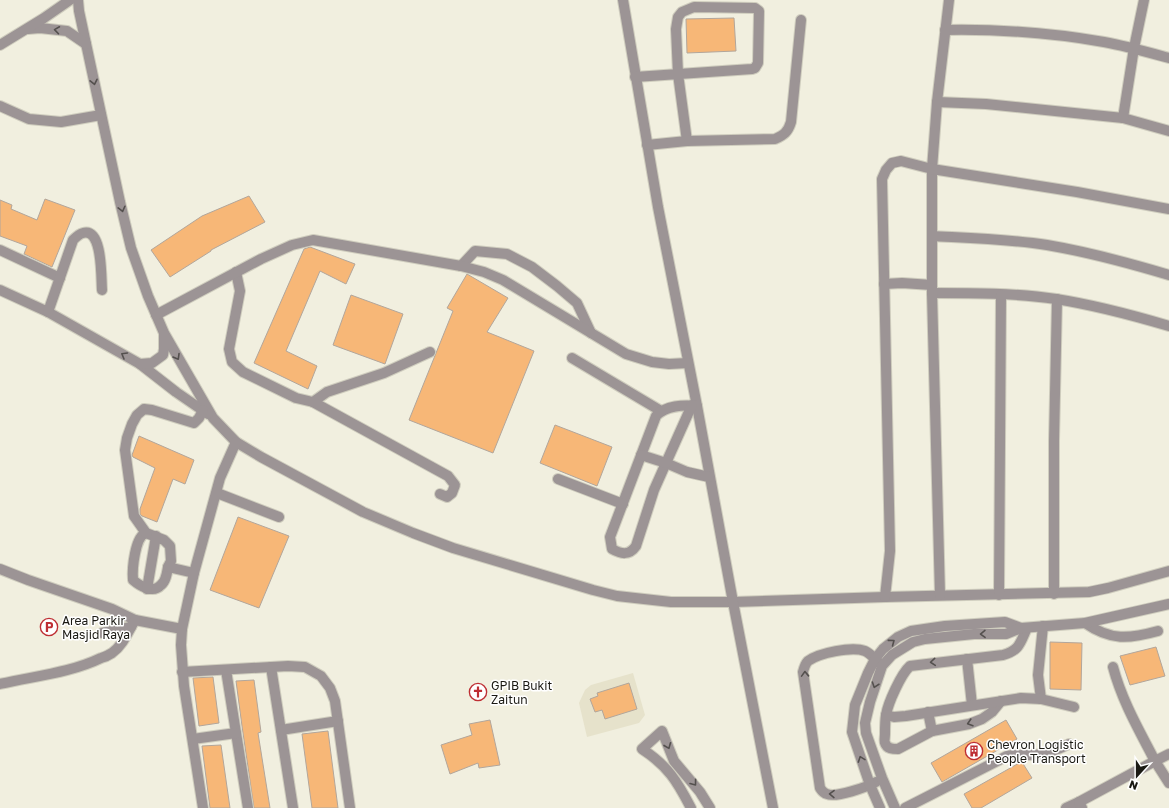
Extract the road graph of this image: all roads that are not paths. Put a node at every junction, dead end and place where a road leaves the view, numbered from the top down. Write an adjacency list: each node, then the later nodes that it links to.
1 (70, 0): 7 (street)
2 (78, 0): 9 (street)
3 (622, 0): 14 (street)
4 (950, 0): 8 (street)
5 (1144, 0): 11 (street)
6 (801, 20): 20 (street)
7 (24, 30): 9 (street, one-way to 7); 10 (street)
8 (945, 30): 11 (street); 15 (street)
9 (86, 44): 17 (street, one-way to 17)
10 (0, 45)
11 (1134, 48): 12 (street); 18 (street)
12 (1169, 58)
13 (678, 74): 13 (street); 14 (street); 20 (street)
14 (636, 77): 21 (street)
15 (937, 102): 18 (street); 22 (street)
16 (0, 106): 17 (street)
17 (101, 116): 37 (street, one-way to 37)
18 (1123, 118): 19 (street)
19 (1169, 131)
20 (687, 141): 21 (street)
21 (646, 145): 43 (street)
22 (932, 169): 23 (street); 24 (street); 30 (street)
23 (1169, 209)
24 (932, 236): 28 (street); 31 (street)
25 (0, 250): 29 (street)
26 (461, 266): 27 (street); 40 (street); 40 (street)
27 (236, 272): 37 (street); 45 (street)
28 (1169, 275)
29 (60, 278): 33 (street); 36 (street)
30 (884, 284): 31 (street); 68 (street)
31 (932, 289): 34 (street); 67 (street)
32 (0, 290): 36 (street)
33 (102, 290)
34 (1001, 295): 35 (street); 66 (street)
35 (1057, 300): 38 (street); 65 (street)
36 (48, 312): 44 (street, one-way to 36)
37 (156, 316): 39 (street)
38 (1169, 326)
39 (164, 333): 44 (street); 49 (street, one-way to 49)
40 (591, 333): 43 (street)
41 (430, 352): 45 (street)
42 (572, 358): 48 (street)
43 (688, 363): 46 (street)
44 (140, 364): 47 (street)
45 (312, 402): 56 (street)
46 (694, 406): 48 (street); 52 (street); 53 (street)
47 (203, 410): 49 (street); 59 (street)
48 (661, 411): 51 (street)
49 (213, 418): 50 (street)
50 (236, 442): 55 (street); 69 (street)
51 (641, 455): 52 (street); 57 (street)
52 (666, 463): 53 (street); 57 (street)
53 (709, 477): 69 (street)
54 (558, 479): 57 (street)
55 (217, 493): 58 (street); 63 (street)
56 (440, 494)
57 (623, 504)
58 (279, 517)
59 (151, 535): 60 (street); 64 (street); 64 (street)
60 (168, 567): 63 (street); 64 (street)
61 (0, 569): 71 (street)
62 (1169, 572): 65 (street)
63 (194, 573): 75 (street)
64 (147, 589)
65 (1054, 594): 66 (street)
66 (999, 595): 67 (street)
67 (940, 596): 68 (street)
68 (885, 597): 69 (street)
69 (733, 602): 112 (street)
70 (1169, 604): 72 (street)
71 (133, 623): 75 (street); 77 (street); 84 (street)
72 (1085, 623): 73 (street); 76 (street)
73 (1044, 626): 74 (street); 86 (street)
74 (1024, 628): 78 (street); 79 (street)
75 (182, 629): 83 (street)
76 (1158, 631)
77 (102, 633)
78 (967, 659): 89 (street); 92 (street, one-way to 92)
79 (878, 662): 85 (street); 88 (street, one-way to 88); 104 (street, one-way to 79)
80 (271, 667): 82 (street); 93 (street); 94 (street)
81 (1113, 667): 100 (street)
82 (226, 670): 83 (street); 96 (street)
83 (182, 672): 97 (street)
84 (0, 684)
85 (857, 698): 88 (street); 104 (street, one-way to 85)
86 (1041, 699): 87 (street); 90 (street)
87 (1001, 701): 89 (street); 95 (street, one-way to 95)
88 (870, 702): 102 (street)
89 (972, 705): 91 (street)
90 (1074, 706)
91 (928, 712): 92 (street); 95 (street)
92 (886, 715): 95 (street)
93 (338, 721): 94 (street); 109 (street)
94 (281, 730): 108 (street)
95 (932, 731)
96 (236, 733): 97 (street); 107 (street)
97 (193, 740): 106 (street)
98 (1070, 744): 115 (street)
99 (1169, 754): 100 (street)
100 (1155, 761): 103 (street); 105 (street)
101 (670, 764): 101 (street, one-way to 101); 110 (street); 111 (street, one-way to 111)
102 (882, 778): 104 (street); 114 (street)
103 (1169, 783)
104 (870, 785): 113 (street)
105 (1081, 805): 116 (street)
106 (203, 808)
107 (248, 808)
108 (293, 808)
109 (350, 808)
110 (690, 808)
111 (710, 808)
112 (773, 808)
113 (880, 808)
114 (894, 808)
115 (905, 808)
116 (1066, 808)

